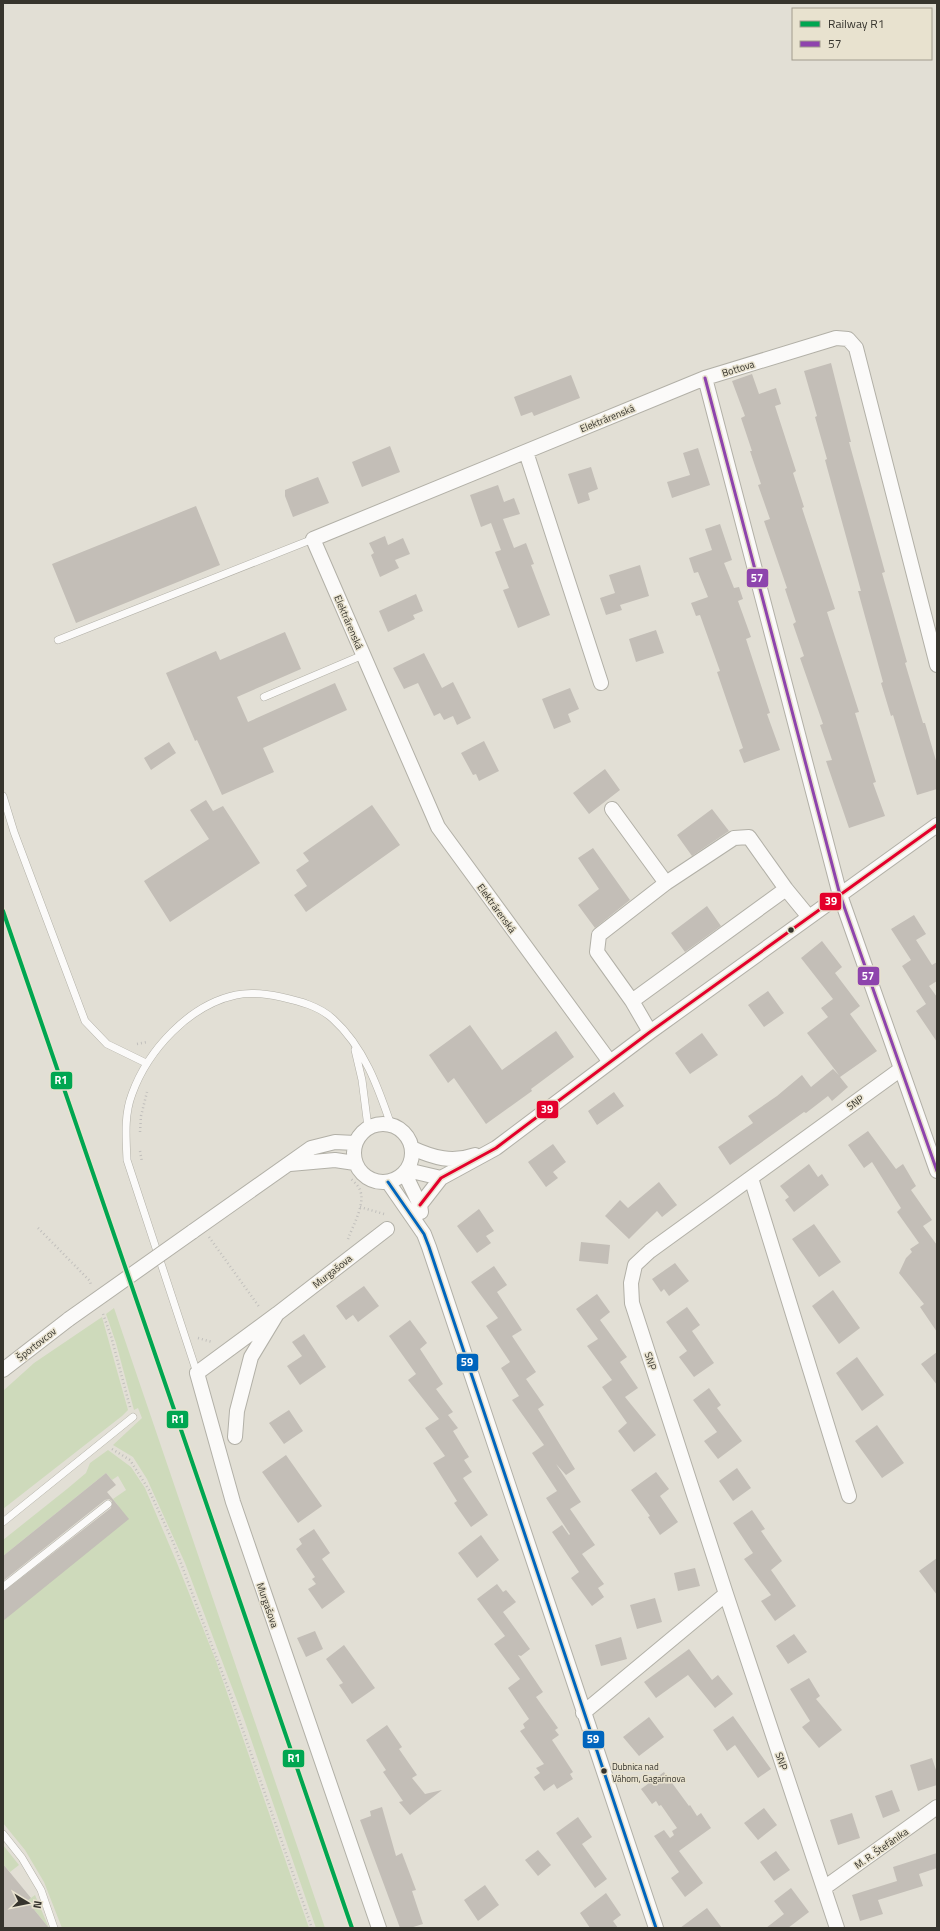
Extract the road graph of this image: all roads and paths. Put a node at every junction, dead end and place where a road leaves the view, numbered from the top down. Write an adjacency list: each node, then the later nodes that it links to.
1 (705, 378): 2 (street, Elektrárenská); 6 (street, Bottova); 14 (street)
2 (526, 452): 3 (street, Elektrárenská); 7 (street)
3 (313, 539): 4 (lane); 5 (street, Elektrárenská)
4 (58, 640)
5 (363, 655): 8 (lane); 21 (street, Elektrárenská)
6 (937, 665)
7 (601, 683)
8 (264, 697)
9 (3, 796): 22 (lane)
10 (612, 809): 12 (street)
11 (937, 824): 14 (street)
12 (666, 883): 13 (street); 16 (street)
13 (786, 889): 15 (street); 16 (street)
14 (840, 895): 15 (street); 23 (street)
15 (809, 917): 17 (street)
16 (632, 1001): 17 (street)
17 (650, 1032): 21 (street)
18 (132, 1042): 20 (path)
19 (353, 1042): 20 (lane); 25 (lane); 26 (lane)
20 (156, 1050): 22 (lane)
21 (610, 1062): 31 (street)
22 (146, 1063): 55 (lane)
23 (901, 1069): 35 (street); 39 (street, SNP)
24 (148, 1091): 27 (path)
25 (391, 1125): 26 (street); 30 (street)
26 (368, 1128): 28 (street)
27 (139, 1135)
28 (355, 1143): 32 (street); 33 (street, Športovcov)
29 (140, 1148): 34 (path)
30 (412, 1148): 31 (street); 36 (street)
31 (496, 1148): 38 (street)
32 (355, 1163): 33 (street); 40 (street)
33 (287, 1164): 45 (street, Športovcov)
34 (142, 1169)
35 (937, 1171)
36 (406, 1172): 38 (street); 40 (street); 41 (street)
37 (348, 1176): 47 (path)
38 (441, 1178): 41 (street)
39 (751, 1178): 59 (street); 63 (street, SNP)
40 (388, 1182): 44 (street)
41 (420, 1205): 44 (street)
42 (384, 1222): 51 (street, Murgašova)
43 (215, 1231): 46 (path)
44 (424, 1234): 64 (street)
45 (197, 1236): 46 (path); 54 (street, Športovcov, bridge)
46 (208, 1236): 49 (path)
47 (353, 1237)
48 (266, 1304): 49 (path)
49 (260, 1308): 50 (path)
50 (254, 1313)
51 (277, 1314): 55 (street, Murgašova); 57 (street, Murgašova)
52 (197, 1336): 53 (path)
53 (218, 1342)
54 (3, 1370)
55 (197, 1373): 70 (street, Murgašova)
56 (133, 1417): 58 (lane)
57 (235, 1437)
58 (102, 1443): 61 (lane); 69 (path)
59 (849, 1496)
60 (108, 1504): 62 (lane)
61 (3, 1522)
62 (3, 1587)
63 (726, 1594): 64 (street); 67 (street, SNP)
64 (584, 1713): 71 (street)
65 (937, 1807): 67 (street, M. R. Štefánika)
66 (3, 1834): 68 (lane)
67 (824, 1888): 72 (street, SNP)
68 (54, 1928)
69 (312, 1928)
70 (379, 1928)
71 (656, 1928)
72 (837, 1928)

